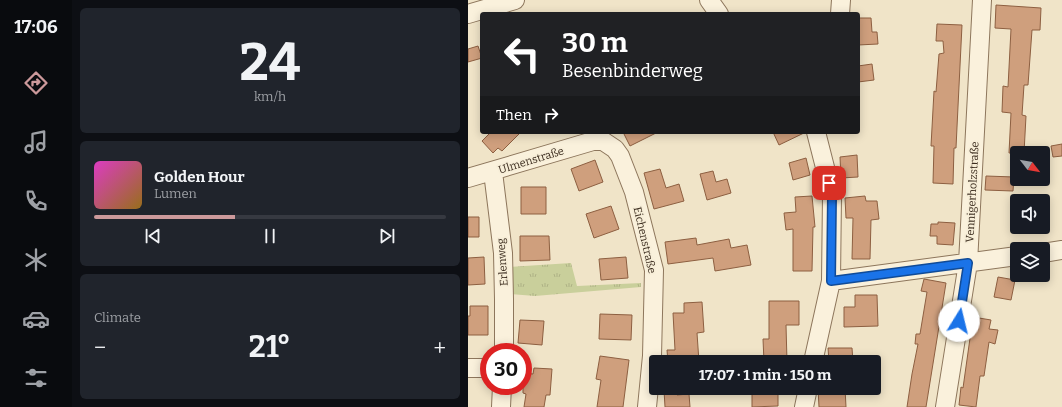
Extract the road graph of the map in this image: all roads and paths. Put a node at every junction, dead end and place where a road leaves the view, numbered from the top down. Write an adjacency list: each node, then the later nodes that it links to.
1 (516, 0): 7 (street)
2 (709, 0): 5 (street)
3 (841, 0): 6 (street)
4 (982, 0): 15 (street, Vennigerholzstraße)
5 (718, 12)
6 (840, 12)
7 (468, 14)
8 (817, 134): 16 (street)
9 (593, 141): 10 (street, Ulmenstraße); 24 (street, Eichenstraße)
10 (493, 172): 11 (street, Ulmenstraße); 17 (street, Erlenweg)
11 (468, 178)
12 (1062, 250): 13 (street)
13 (1050, 252)
14 (1010, 257): 15 (street)
15 (968, 263): 16 (street); 26 (street, Vennigerholzstraße)
16 (831, 281): 18 (street)
17 (504, 343)
18 (815, 355)
19 (468, 368): 20 (street)
20 (480, 368)
21 (502, 395): 23 (street)
22 (807, 395): 25 (street)
23 (501, 407)
24 (647, 407)
25 (804, 407)
26 (945, 407)

